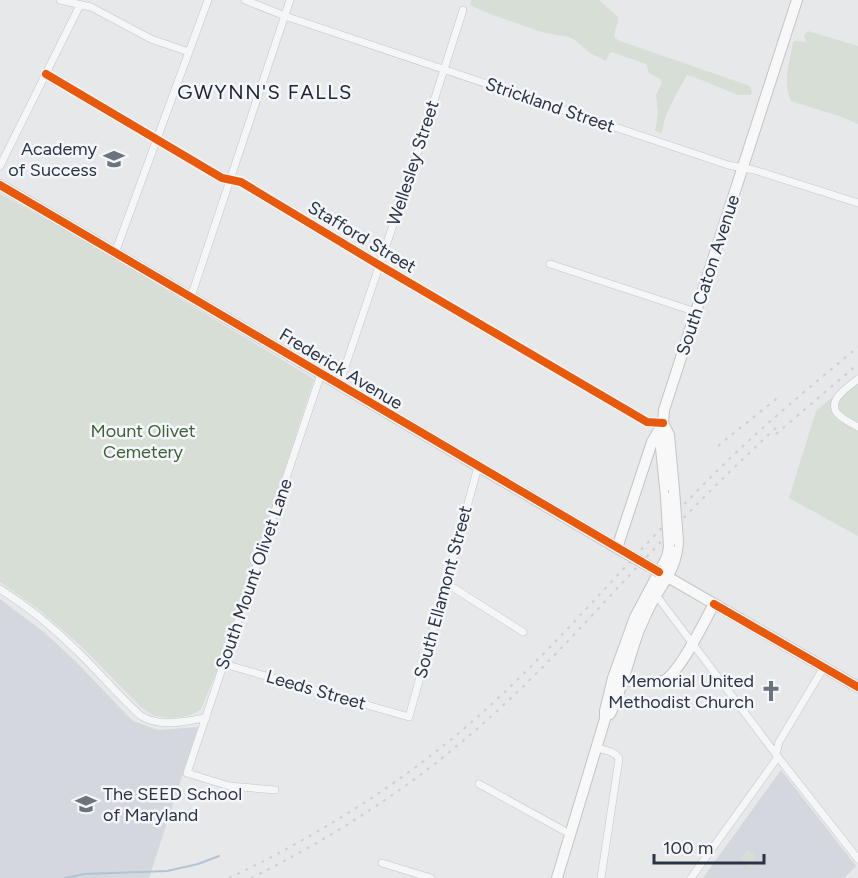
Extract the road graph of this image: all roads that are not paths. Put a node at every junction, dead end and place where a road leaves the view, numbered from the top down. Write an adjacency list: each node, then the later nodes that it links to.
1 (60, 0): 6 (street)
2 (208, 0): 9 (street)
3 (245, 0): 8 (street, Strickland Street)
4 (290, 0): 8 (street)
5 (797, 0): 14 (main road, South Caton Avenue)
6 (80, 5): 9 (street); 11 (street)
7 (464, 10): 10 (street, Wellesley Street)
8 (285, 16): 10 (street, Strickland Street); 15 (street)
9 (189, 52): 12 (street)
10 (444, 69): 14 (street, Strickland Street); 20 (street, Wellesley Street)
11 (46, 74): 12 (street, Stafford Street); 13 (street)
12 (157, 140): 15 (street, Stafford Street); 18 (street)
13 (0, 166)
14 (743, 168): 17 (street, Strickland Street); 22 (main road, South Caton Avenue)
15 (231, 180): 20 (street, Stafford Street); 21 (street)
16 (0, 185): 18 (main road, Frederick Avenue)
17 (858, 203)
18 (116, 253): 21 (main road, Frederick Avenue)
19 (550, 264): 22 (street)
20 (379, 265): 25 (street, Wellesley Street); 26 (street, Stafford Street)
21 (191, 297): 23 (main road, Frederick Avenue)
22 (696, 312): 26 (main road, South Caton Avenue)
23 (321, 374): 25 (main road, Frederick Avenue); 37 (street, South Mount Olivet Lane)
24 (858, 379): 27 (street)
25 (339, 385): 28 (main road, Frederick Avenue)
26 (663, 423): 29 (main road, South Caton Avenue); 30 (main road, bridge)
27 (858, 427)
28 (478, 467): 29 (main road, Frederick Avenue); 31 (street, South Ellamont Street)
29 (621, 550): 30 (main road, Frederick Avenue, bridge)
30 (664, 575): 33 (main road); 34 (main road, Frederick Avenue); 39 (main road)
31 (446, 583): 35 (street); 41 (street, South Ellamont Street)
32 (0, 589): 42 (street)
33 (656, 595): 36 (street); 39 (main road)
34 (714, 604): 36 (main road); 38 (main road, Frederick Avenue)
35 (523, 632)
36 (692, 643): 39 (main road); 44 (street)
37 (224, 664): 41 (street, Leeds Street); 42 (street, South Mount Olivet Lane)
38 (824, 667): 40 (main road, Frederick Avenue); 44 (street)
39 (618, 679): 43 (main road)
40 (858, 687)
41 (409, 717)
42 (206, 718): 46 (street, South Mount Olivet Lane)
43 (596, 748): 47 (main road); 52 (street)
44 (777, 755): 48 (street); 53 (street)
45 (479, 784): 47 (street)
46 (275, 790)
47 (570, 834): 51 (main road)
48 (858, 859)
49 (382, 863): 50 (street)
50 (431, 878)
51 (557, 878)
52 (601, 878)
53 (692, 878)

